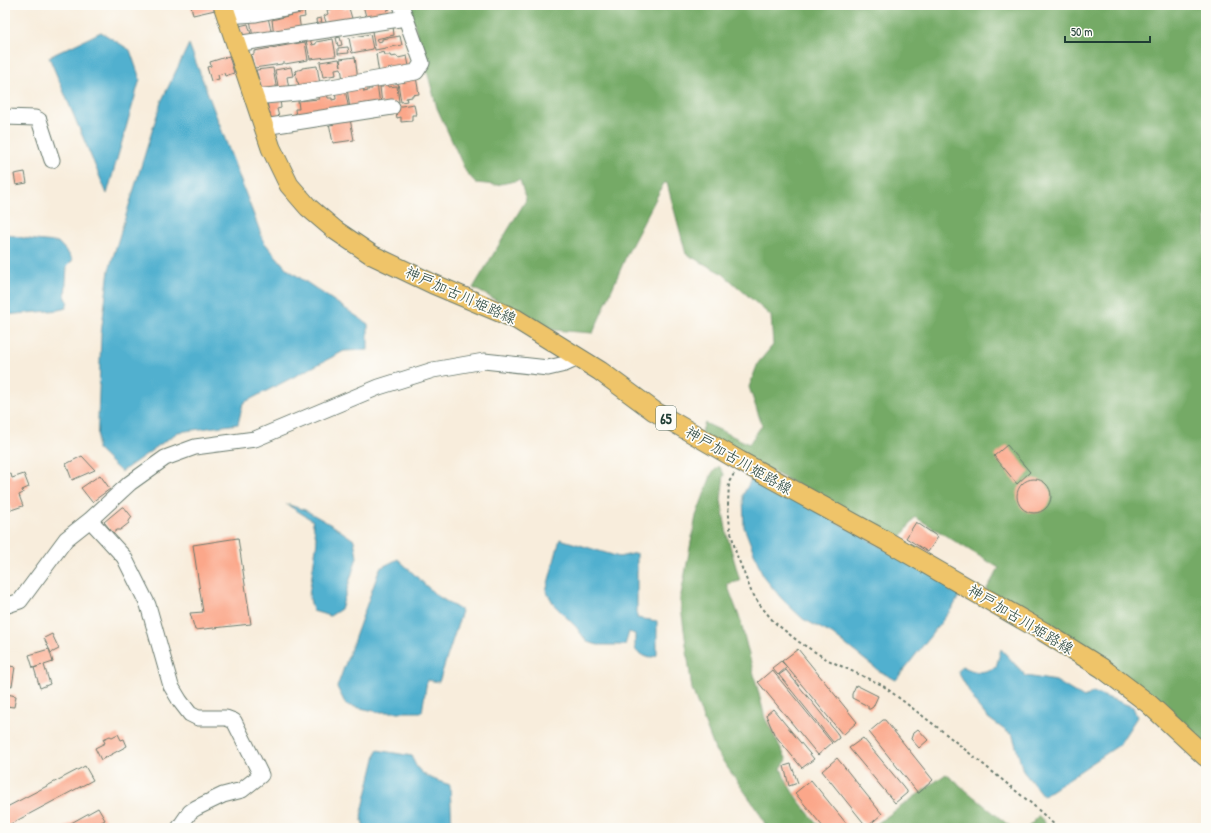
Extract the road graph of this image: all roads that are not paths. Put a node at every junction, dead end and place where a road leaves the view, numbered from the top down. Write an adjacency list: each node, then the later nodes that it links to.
1 (300, 5): 2 (street)
2 (225, 11): 4 (main road, 神戸加古川姫路線 / 65)
3 (404, 12): 4 (street); 5 (street)
4 (236, 44): 5 (main road, 神戸加古川姫路線 / 65)
5 (254, 97): 8 (main road, 神戸加古川姫路線 / 65)
6 (392, 107): 8 (street)
7 (5, 117): 9 (street)
8 (264, 127): 10 (main road, 神戸加古川姫路線 / 65)
9 (52, 160)
10 (578, 358): 11 (street); 13 (main road, 神戸加古川姫路線 / 65)
11 (90, 520): 12 (street); 14 (street)
12 (5, 606)
13 (1206, 757)
14 (179, 828)

